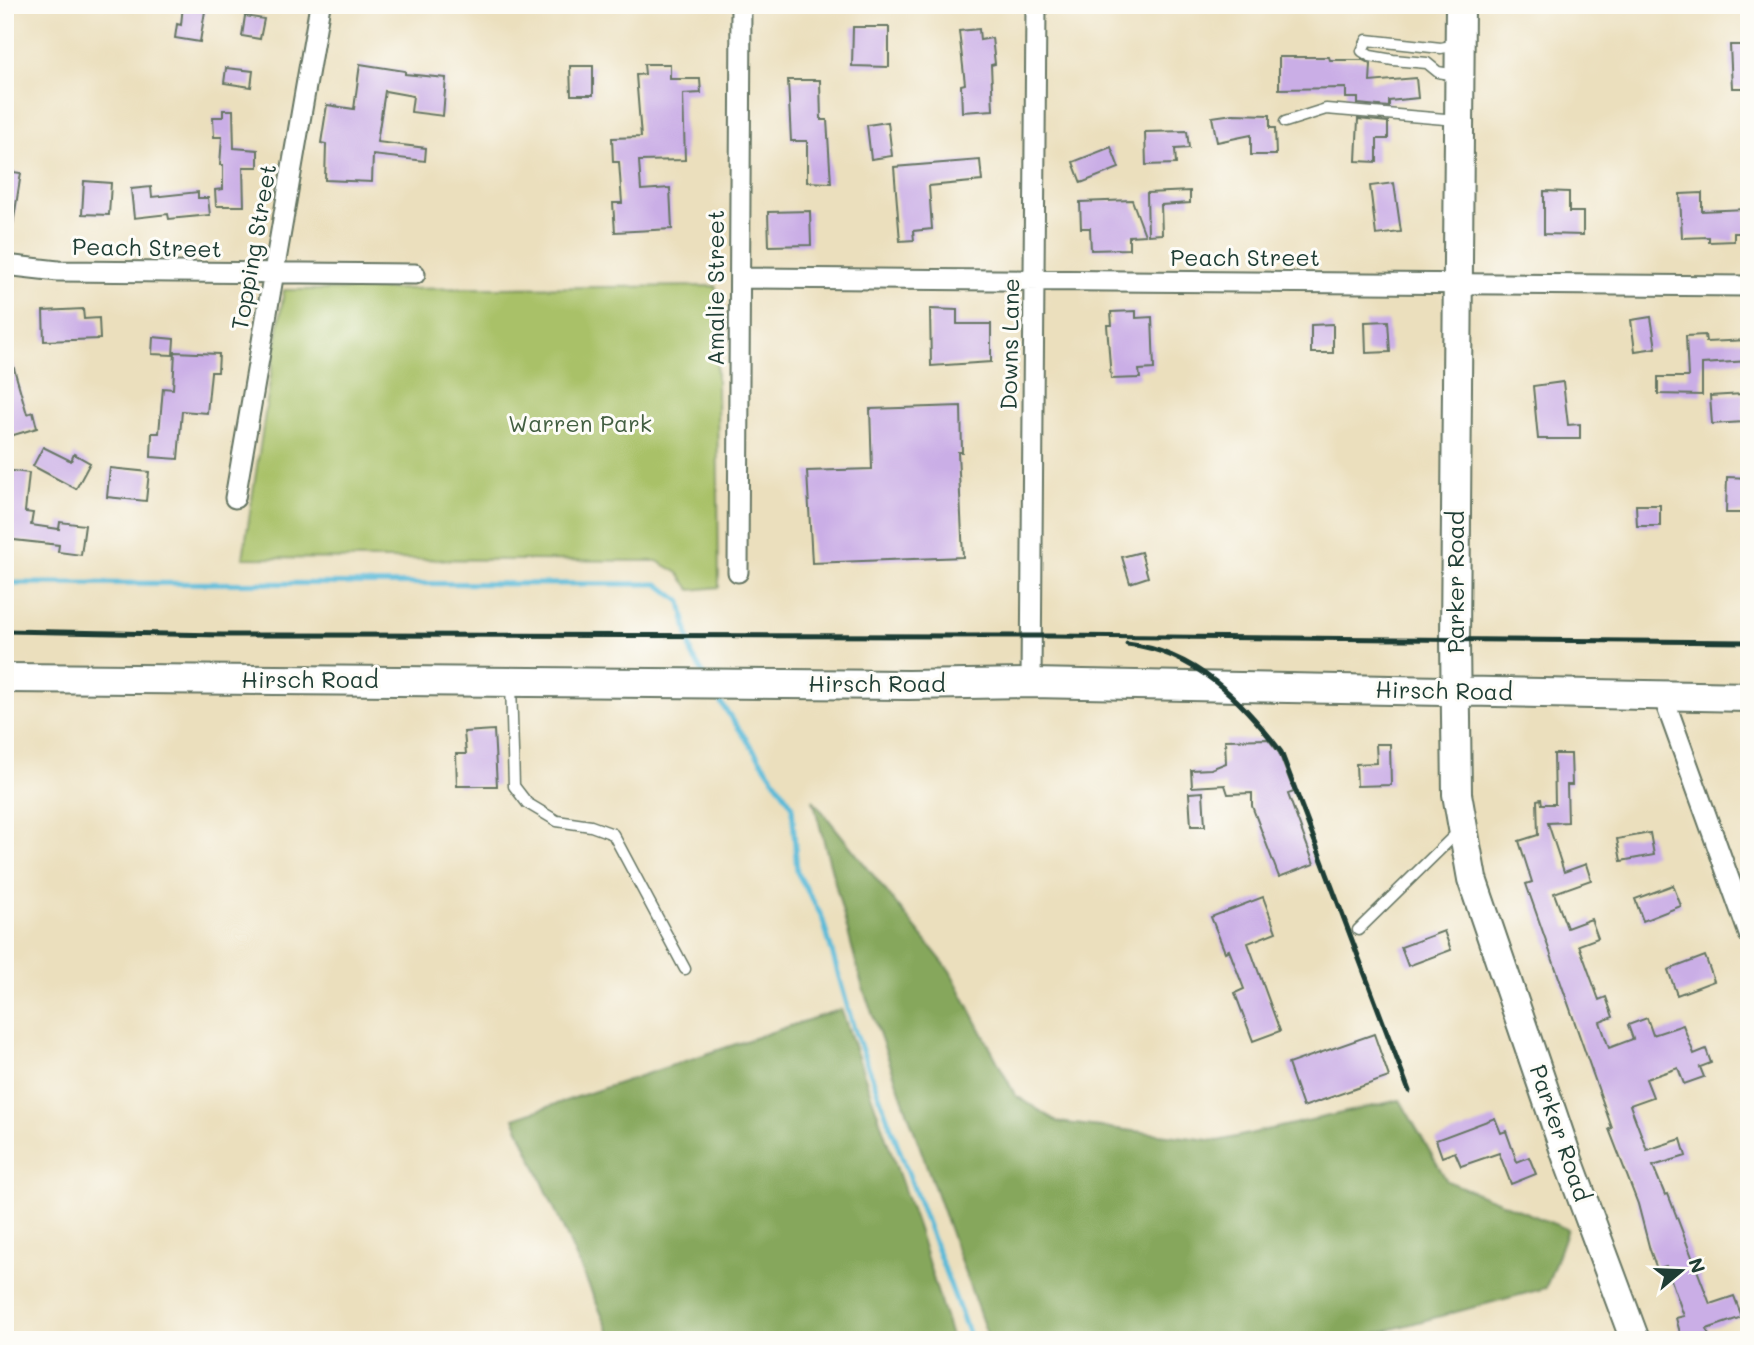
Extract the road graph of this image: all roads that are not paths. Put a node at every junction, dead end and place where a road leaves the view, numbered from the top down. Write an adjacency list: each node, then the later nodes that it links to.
1 (320, 5): 11 (street, Topping Street)
2 (741, 5): 12 (street, Amalie Street)
3 (1036, 5): 13 (street, Downs Lane)
4 (1460, 5): 5 (main road, Parker Road)
5 (1460, 44): 6 (main road, Parker Road); 6 (lane)
6 (1460, 75): 7 (main road, Parker Road)
7 (1459, 120): 8 (lane); 14 (main road, Parker Road)
8 (1285, 122)
9 (5, 265): 11 (street, Peach Street)
10 (415, 274): 11 (street, Peach Street)
11 (274, 275): 16 (street, Topping Street)
12 (740, 278): 13 (street, Peach Street); 17 (street, Amalie Street)
13 (1035, 281): 14 (street, Peach Street); 20 (street, Downs Lane)
14 (1459, 284): 15 (street, Peach Street); 21 (main road, Parker Road)
15 (1749, 286)
16 (235, 498)
17 (738, 572)
18 (5, 678): 19 (main road, Hirsch Road)
19 (511, 682): 20 (main road, Hirsch Road); 27 (lane)
20 (1031, 683): 21 (main road, Hirsch Road)
21 (1455, 692): 22 (main road, Hirsch Road); 24 (main road, Parker Road)
22 (1663, 696): 23 (main road, Hirsch Road); 26 (street)
23 (1749, 698)
24 (1463, 828): 25 (lane); 28 (main road, Parker Road)
25 (1357, 930)
26 (1749, 934)
27 (685, 970)
28 (1635, 1340)

